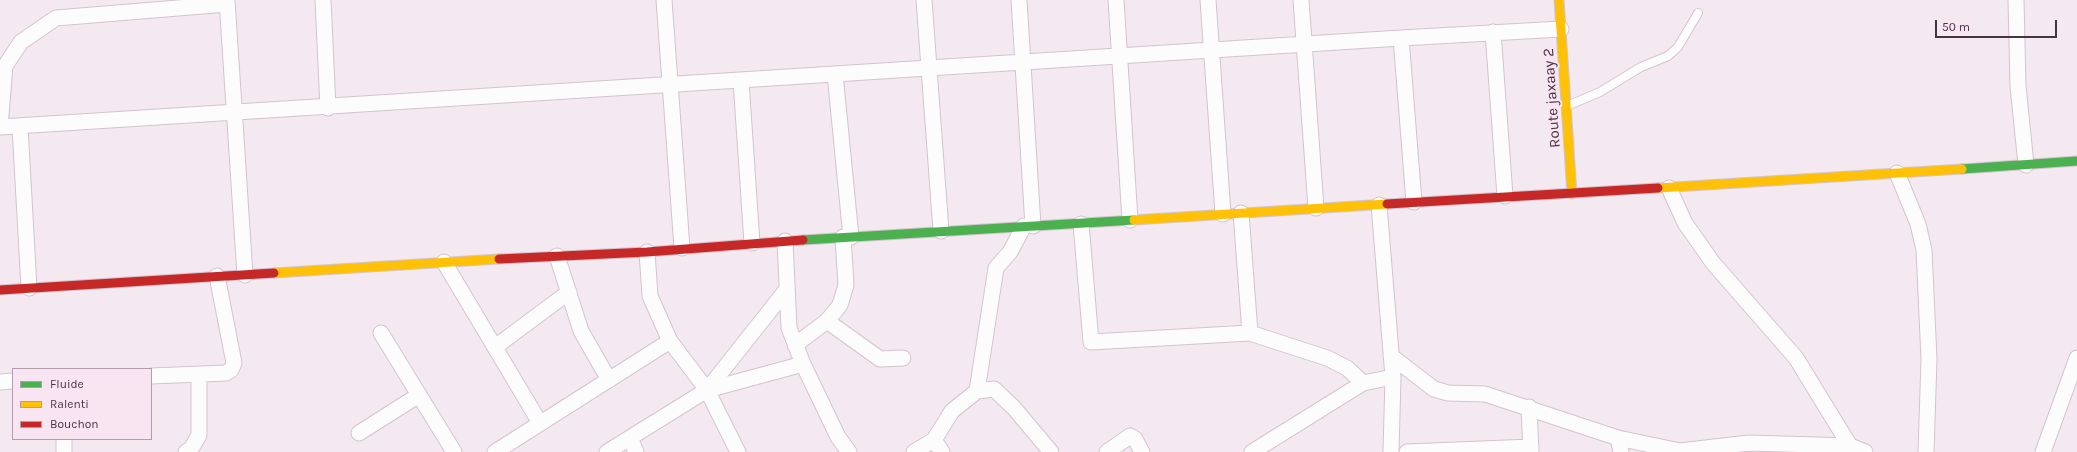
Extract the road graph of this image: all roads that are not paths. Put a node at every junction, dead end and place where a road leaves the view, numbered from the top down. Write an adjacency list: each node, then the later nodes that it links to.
1 (323, 0): 24 (street)
2 (664, 0): 22 (street)
3 (924, 0): 19 (street)
4 (1019, 0): 18 (street)
5 (1116, 0): 17 (street)
6 (1208, 0): 16 (street)
7 (1301, 0): 15 (street)
8 (1559, 0): 12 (street, Route jaxaay 2)
9 (2016, 0): 29 (street)
10 (227, 2): 25 (street); 27 (street)
11 (1698, 13): 23 (lane)
12 (1561, 29): 13 (street); 23 (street, Route jaxaay 2)
13 (1493, 32): 14 (street); 33 (street)
14 (1401, 38): 15 (street); 34 (street)
15 (1304, 44): 16 (street); 36 (street)
16 (1212, 50): 17 (street); 38 (street)
17 (1120, 56): 18 (street); 39 (street)
18 (1023, 62): 19 (street); 41 (street)
19 (929, 68): 20 (street); 42 (street)
20 (835, 74): 21 (street); 43 (street)
21 (741, 81): 22 (street); 45 (street)
22 (670, 85): 24 (street); 46 (street)
23 (1566, 106): 32 (street, Route jaxaay 2)
24 (328, 108): 25 (street)
25 (234, 114): 26 (street); 50 (street)
26 (20, 127): 27 (street); 52 (street)
27 (0, 128)
28 (2077, 161): 29 (street)
29 (2026, 165): 30 (street)
30 (1897, 173): 31 (street); 102 (street)
31 (1669, 188): 32 (street); 83 (street)
32 (1572, 194): 33 (street)
33 (1505, 196): 34 (street)
34 (1414, 202): 35 (street)
35 (1379, 205): 36 (street); 62 (street)
36 (1316, 208): 37 (street)
37 (1241, 213): 38 (street); 58 (street)
38 (1223, 214): 39 (street)
39 (1130, 220): 40 (street)
40 (1081, 224): 41 (street); 58 (street)
41 (1029, 226): 42 (street); 74 (street)
42 (942, 231): 43 (street)
43 (847, 237): 44 (street); 56 (street)
44 (785, 241): 45 (street); 53 (street)
45 (752, 243): 46 (street)
46 (682, 248): 47 (street)
47 (647, 252): 48 (street); 59 (street)
48 (557, 256): 49 (street); 55 (street)
49 (444, 262): 50 (street); 61 (street)
50 (245, 275): 51 (street)
51 (217, 276): 52 (street); 66 (street)
52 (29, 288): 54 (street)
53 (787, 289): 60 (street); 73 (street)
54 (0, 290)
55 (569, 292): 61 (street); 69 (street)
56 (827, 320): 60 (street); 63 (street)
57 (381, 333): 75 (street)
58 (1250, 333): 72 (street)
59 (670, 341): 69 (street); 73 (street)
60 (795, 345): 65 (street)
61 (495, 347): 77 (street)
62 (1391, 356): 68 (street); 76 (street)
63 (903, 358)
64 (2077, 358): 103 (street)
65 (802, 364): 73 (street); 93 (street)
66 (199, 375): 67 (street); 87 (street)
67 (152, 376)
68 (1392, 377): 72 (street); 99 (street)
69 (609, 380): 77 (street)
70 (0, 382): 71 (street)
71 (12, 382)
72 (1363, 383): 98 (street)
73 (707, 390): 79 (street); 92 (street)
74 (977, 391): 82 (street); 95 (street)
75 (419, 395): 78 (street); 88 (street)
76 (1529, 408): 81 (street); 84 (street)
77 (540, 423): 89 (street)
78 (359, 433)
79 (630, 438): 90 (street); 91 (street)
80 (64, 440): 86 (street)
81 (1620, 445): 83 (street)
82 (938, 446): 94 (street)
83 (1850, 446): 101 (street)
84 (1531, 450): 85 (street)
85 (1474, 451): 100 (street)
86 (64, 452)
87 (186, 452)
88 (454, 452)
89 (495, 452)
90 (608, 452)
91 (636, 452)
92 (738, 452)
93 (849, 452)
94 (914, 452)
95 (1051, 452)
96 (1107, 452): 97 (street)
97 (1142, 452)
98 (1252, 452)
99 (1391, 452)
100 (1407, 452)
101 (1864, 452)
102 (1926, 452)
103 (2043, 452)

